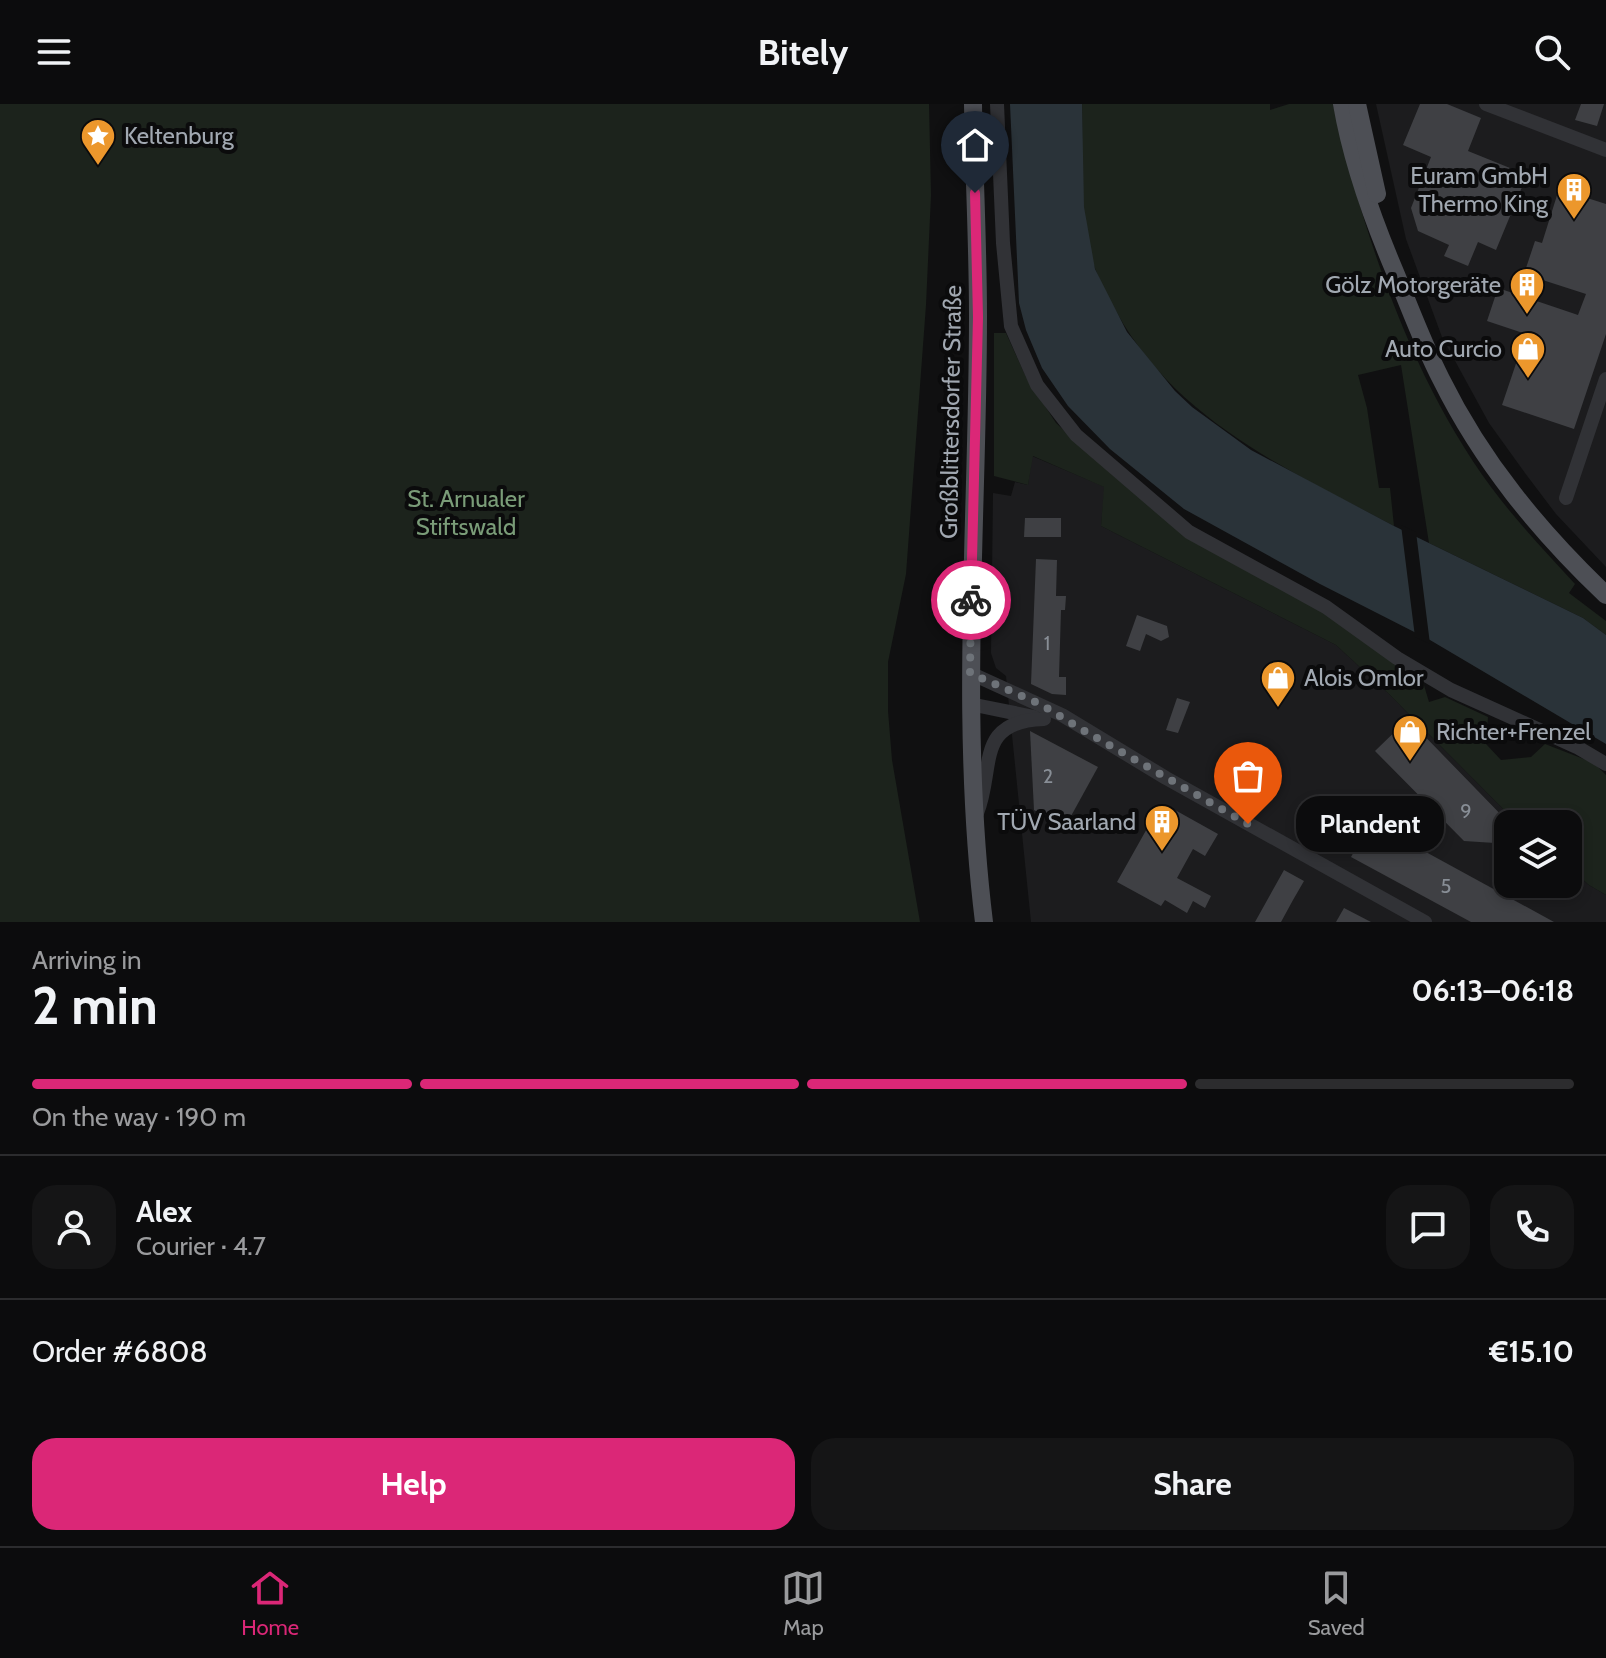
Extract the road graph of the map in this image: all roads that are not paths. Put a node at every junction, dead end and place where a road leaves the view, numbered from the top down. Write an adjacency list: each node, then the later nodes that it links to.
1 (973, 104): 11 (main road, Großblittersdorfer Straße)
2 (997, 104): 15 (street)
3 (1342, 104): 7 (main road)
4 (1357, 104): 7 (main road)
5 (1486, 104): 6 (street)
6 (1606, 150)
7 (1396, 274): 10 (main road)
8 (1606, 379): 9 (street)
9 (1566, 498)
10 (1606, 595)
11 (970, 673): 12 (main road, Großblittersdorfer Straße); 14 (street)
12 (970, 704): 13 (street); 16 (main road, Großblittersdorfer Straße)
13 (1044, 719): 14 (street); 16 (street)
14 (1081, 729): 18 (street)
15 (1606, 764)
16 (976, 816): 17 (main road, Großblittersdorfer Straße)
17 (984, 922)
18 (1425, 922)

